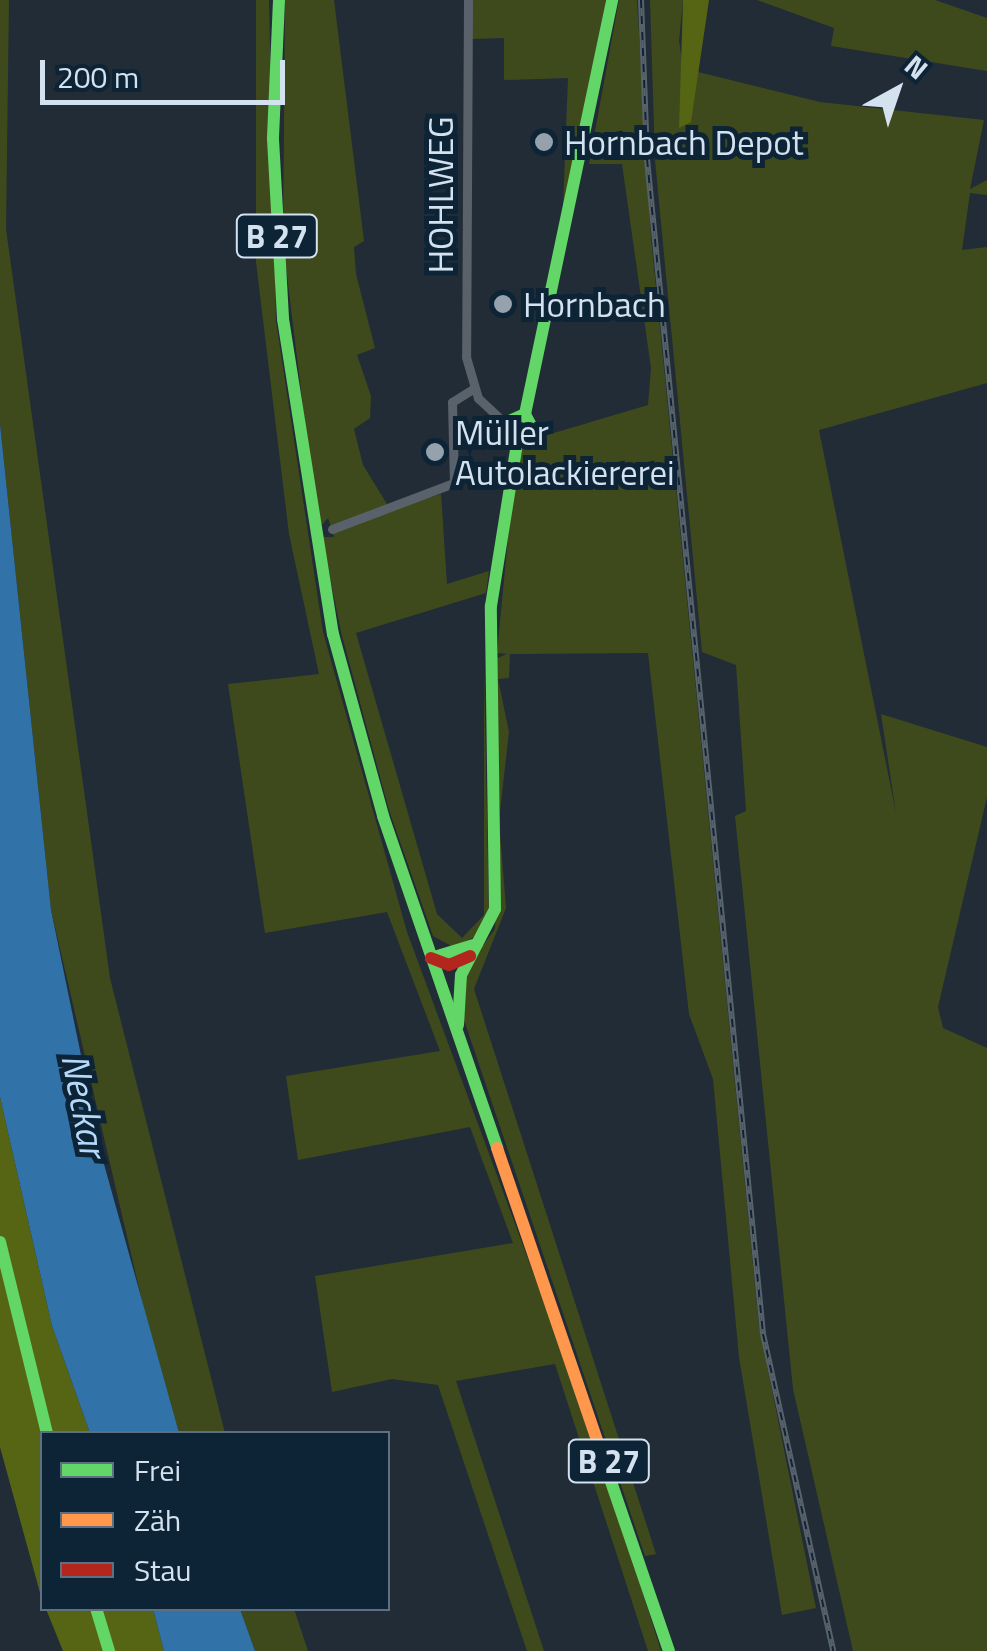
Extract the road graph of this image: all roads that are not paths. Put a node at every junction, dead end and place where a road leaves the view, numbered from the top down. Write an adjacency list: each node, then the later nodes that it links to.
1 (279, 0): 10 (main road, B 27)
2 (468, 0): 4 (street, HOHLWEG)
3 (612, 0): 5 (main road)
4 (473, 389): 6 (street); 8 (street, HOHLWEG)
5 (524, 414): 6 (main road); 7 (main road)
6 (505, 423): 7 (main road)
7 (517, 444): 9 (main road)
8 (332, 528)
9 (473, 950): 10 (main road); 11 (main road)
10 (431, 958): 11 (main road, B 27)
11 (458, 1032): 16 (main road, B 27)
12 (0, 1242): 13 (main road)
13 (46, 1431)
14 (97, 1611): 15 (main road)
15 (109, 1651)
16 (669, 1651)

